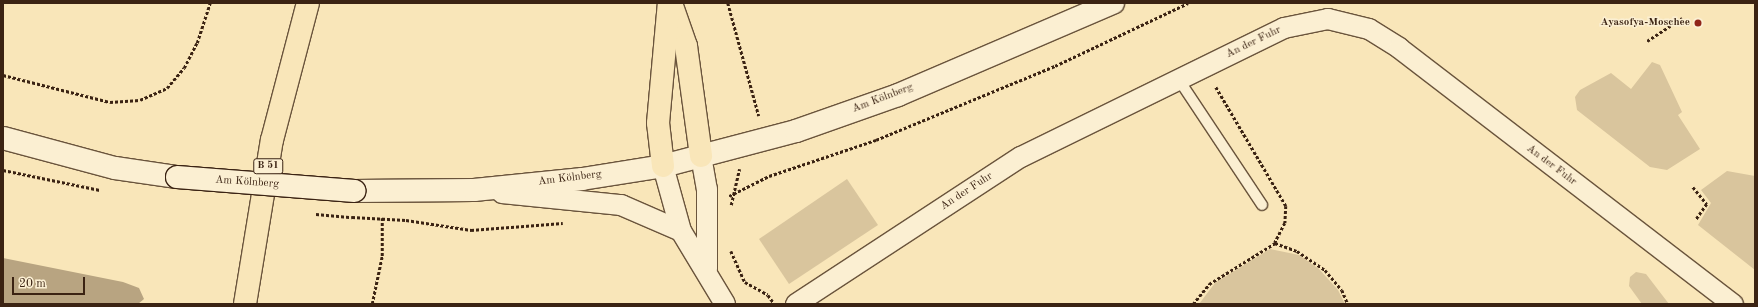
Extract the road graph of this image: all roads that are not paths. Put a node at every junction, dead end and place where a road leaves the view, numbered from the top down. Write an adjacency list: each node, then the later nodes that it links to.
1 (308, 3): 5 (highway, B 51)
2 (317, 3): 5 (highway)
3 (670, 3): 8 (highway); 9 (highway)
4 (1113, 3): 8 (main road, Am Kölnberg)
5 (297, 38): 13 (highway, B 51)
6 (1179, 80): 11 (lane); 18 (street, An der Fuhr); 19 (street, An der Fuhr)
7 (3, 138): 10 (main road, Am Kölnberg, bridge)
8 (701, 156): 9 (main road, Am Kölnberg); 14 (street)
9 (663, 166): 10 (main road, Am Kölnberg); 12 (street)
10 (474, 190): 12 (street)
11 (1262, 205)
12 (682, 231): 14 (street)
13 (254, 242): 15 (highway); 16 (highway, B 51)
14 (707, 269): 17 (street)
15 (230, 304)
16 (246, 304)
17 (725, 304)
18 (796, 304)
19 (1733, 304)

